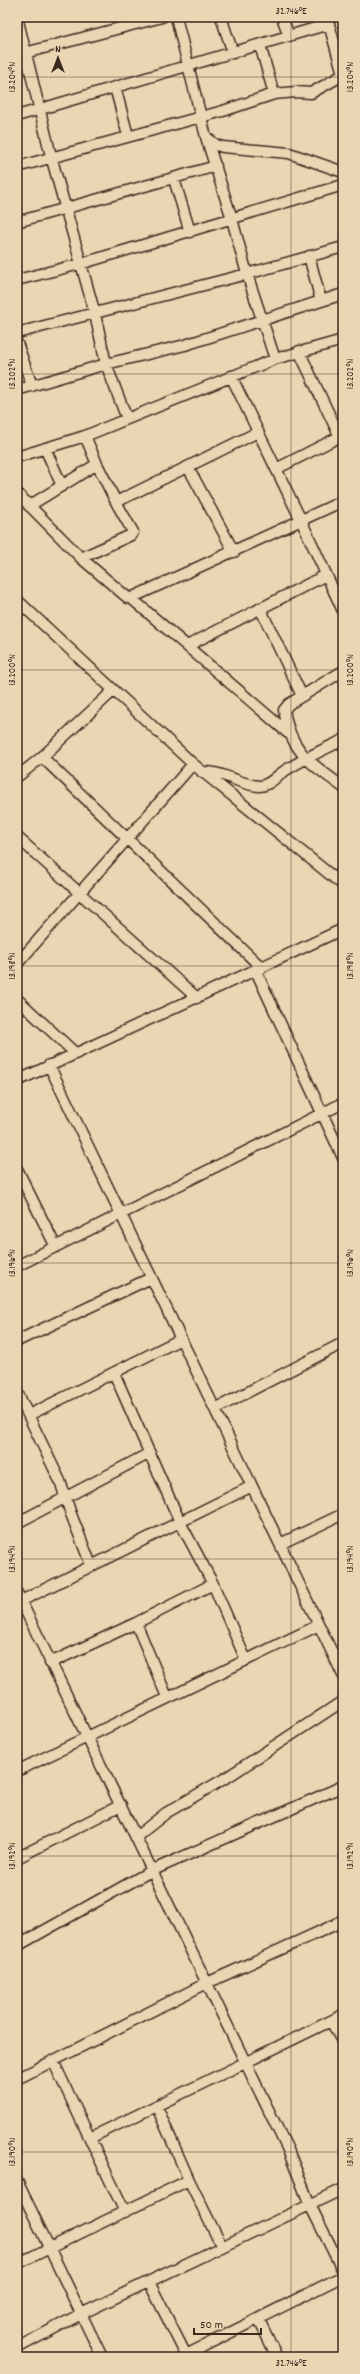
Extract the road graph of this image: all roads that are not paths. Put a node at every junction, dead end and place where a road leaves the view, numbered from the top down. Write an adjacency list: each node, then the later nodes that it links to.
1 (17, 17): 10 (street)
2 (162, 17): 10 (street)
3 (176, 17): 11 (street)
4 (221, 17): 9 (street)
5 (282, 17): 7 (street)
6 (328, 21): 7 (street); 12 (street)
7 (289, 36): 8 (street)
8 (260, 45): 9 (street); 14 (street)
9 (233, 53): 11 (street)
10 (22, 54): 15 (street)
11 (188, 66): 13 (street); 17 (street)
12 (343, 74): 14 (street)
13 (115, 88): 15 (street); 18 (street)
14 (274, 94): 17 (street)
15 (40, 109): 16 (street); 20 (street)
16 (17, 116)
17 (201, 116): 18 (street); 19 (street)
18 (128, 136): 20 (street)
19 (206, 137): 21 (street); 23 (street)
20 (51, 156): 22 (street); 26 (street)
21 (216, 166): 24 (street); 27 (street)
22 (17, 167)
23 (343, 172)
24 (174, 179): 26 (street); 29 (street)
25 (343, 185): 27 (street)
26 (66, 210): 28 (street); 32 (street)
27 (232, 219): 29 (street); 33 (street)
28 (17, 222)
29 (190, 232): 32 (street)
30 (343, 246): 31 (street)
31 (309, 256): 33 (street); 36 (street)
32 (80, 264): 34 (street); 37 (street)
33 (247, 274): 37 (street); 38 (street)
34 (17, 280)
35 (343, 294): 36 (street)
36 (321, 301): 38 (street)
37 (95, 314): 39 (street); 44 (street)
38 (262, 322): 43 (street); 44 (street)
39 (17, 333)
40 (343, 340): 42 (street)
41 (17, 343): 46 (street)
42 (299, 351): 43 (street); 51 (street)
43 (275, 359): 45 (street)
44 (106, 364): 46 (street); 48 (street)
45 (231, 376): 48 (street); 49 (street)
46 (32, 386): 47 (street)
47 (17, 390)
48 (127, 419): 50 (street)
49 (258, 432): 55 (street); 56 (street)
50 (85, 436): 52 (street); 54 (street)
51 (342, 436): 56 (street)
52 (45, 448): 53 (street); 57 (street)
53 (17, 457)
54 (97, 464): 57 (street); 60 (street)
55 (188, 467): 60 (street); 63 (street)
56 (276, 469): 62 (street)
57 (62, 486): 61 (street)
58 (17, 494): 61 (street)
59 (343, 501): 62 (street)
60 (116, 502): 64 (street)
61 (29, 506): 64 (street)
62 (301, 520): 63 (street); 65 (street)
63 (234, 552): 66 (street)
64 (82, 558): 66 (street)
65 (326, 575): 68 (street); 69 (street)
66 (131, 598): 70 (street)
67 (17, 600): 72 (street)
68 (260, 608): 70 (street); 73 (street)
69 (343, 611)
70 (187, 646): 74 (street)
71 (343, 671): 73 (street)
72 (114, 690): 76 (street); 78 (street)
73 (302, 696): 74 (street)
74 (288, 733): 77 (street)
75 (343, 740): 77 (street)
76 (42, 758): 80 (street); 83 (street)
77 (305, 759): 79 (street); 81 (street)
78 (193, 764): 79 (street); 83 (street)
79 (202, 772): 84 (street)
80 (17, 777)
81 (343, 787)
82 (17, 836): 85 (street)
83 (126, 839): 85 (street); 88 (street)
84 (343, 886)
85 (80, 892): 87 (street); 89 (street)
86 (343, 929): 88 (street)
87 (17, 964)
88 (259, 970): 89 (street); 95 (street)
89 (197, 998): 91 (street)
90 (17, 999): 91 (street)
91 (75, 1053): 92 (street)
92 (49, 1065): 93 (street); 98 (street)
93 (17, 1081)
94 (343, 1103): 95 (street)
95 (321, 1112): 96 (street); 98 (street)
96 (343, 1158)
97 (17, 1169): 99 (street)
98 (120, 1213): 99 (street); 101 (street)
99 (56, 1247): 100 (street)
100 (17, 1266)
101 (151, 1278): 102 (street); 103 (street)
102 (181, 1338): 105 (street); 107 (street)
103 (17, 1341)
104 (343, 1343): 107 (street)
105 (114, 1373): 108 (street); 109 (street)
106 (17, 1392): 108 (street)
107 (214, 1409): 110 (street)
108 (29, 1415): 111 (street)
109 (150, 1453): 111 (street); 113 (street)
110 (252, 1486): 113 (street); 115 (street)
111 (66, 1497): 114 (street); 116 (street)
112 (343, 1514): 115 (street)
113 (180, 1522): 116 (street); 117 (street)
114 (17, 1523)
115 (280, 1544): 120 (street)
116 (91, 1565): 118 (street)
117 (213, 1584): 119 (street); 121 (street)
118 (18, 1599): 122 (street)
119 (136, 1623): 122 (street); 124 (street)
120 (319, 1625): 121 (street); 123 (street)
121 (246, 1660): 124 (street)
122 (50, 1663): 126 (street)
123 (343, 1675)
124 (168, 1697): 126 (street)
125 (343, 1701): 130 (street)
126 (88, 1738): 127 (street); 129 (street)
127 (17, 1771)
128 (343, 1786): 132 (street)
129 (121, 1805): 130 (street); 131 (street)
130 (136, 1837): 132 (street)
131 (17, 1858)
132 (151, 1871): 134 (street); 135 (street)
133 (343, 1921): 135 (street)
134 (17, 1946)
135 (207, 1983): 139 (street); 140 (street)
136 (343, 2015): 137 (street)
137 (331, 2021): 138 (street); 139 (street)
138 (343, 2043)
139 (244, 2062): 142 (street); 147 (street)
140 (54, 2063): 141 (street); 143 (street)
141 (17, 2079)
142 (157, 2107): 143 (street); 144 (street)
143 (90, 2138): 148 (street)
144 (189, 2180): 148 (street); 149 (street)
145 (17, 2181): 150 (street)
146 (343, 2190): 147 (street)
147 (310, 2205): 149 (street); 152 (street)
148 (125, 2212): 150 (street)
149 (222, 2247): 154 (street)
150 (49, 2248): 151 (street); 155 (street)
151 (17, 2264)
152 (343, 2271)
153 (343, 2276): 156 (street)
154 (149, 2282): 155 (street); 158 (street)
155 (82, 2314): 157 (street); 159 (street)
156 (259, 2320): 158 (street); 160 (street)
157 (17, 2348)
158 (187, 2356)
159 (102, 2357)
160 (278, 2357)

